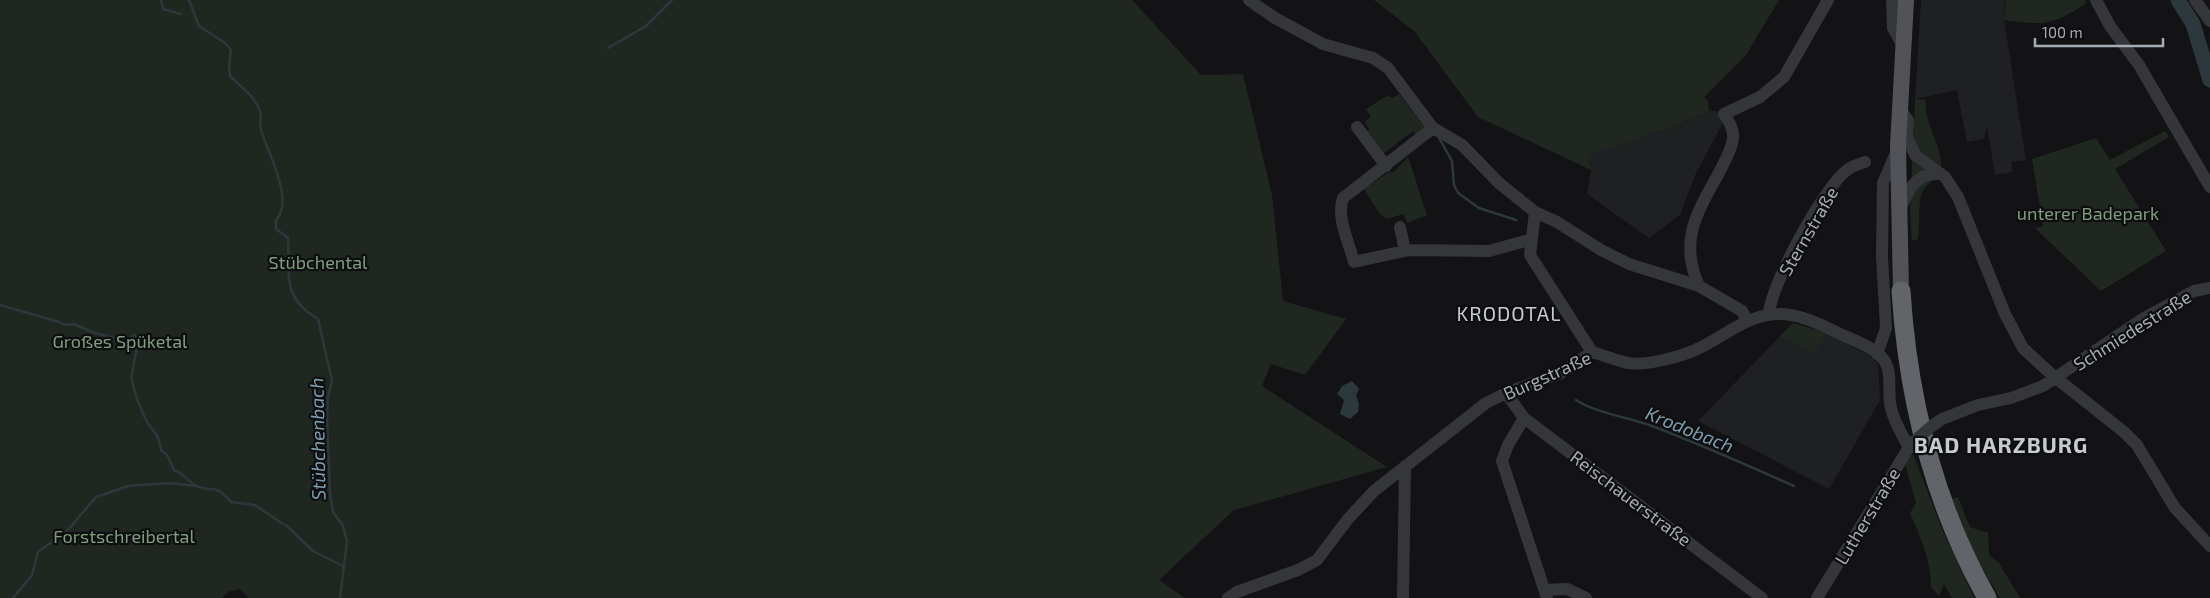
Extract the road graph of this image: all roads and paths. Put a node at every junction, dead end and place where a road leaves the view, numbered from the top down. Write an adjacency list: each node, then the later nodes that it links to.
1 (1249, 0): 11 (street)
2 (1828, 0): 22 (street)
3 (1892, 0): 8 (street)
4 (1906, 0): 8 (main road)
5 (2096, 0): 16 (street)
6 (2195, 0): 7 (street)
7 (2210, 21)
8 (1903, 46): 9 (main road)
9 (1900, 109): 12 (main road); 15 (street)
10 (1357, 127): 14 (street)
11 (1433, 128): 14 (street); 18 (street)
12 (1898, 146): 17 (main road); 28 (street)
13 (1865, 162): 25 (street, Sternstraße)
14 (1386, 166): 21 (street)
15 (1939, 174): 17 (street); 29 (street)
16 (2210, 187)
17 (1900, 210): 24 (main road)
18 (1535, 212): 20 (street); 22 (street)
19 (1400, 227): 21 (street)
20 (1532, 239): 21 (street); 27 (street)
21 (1405, 251)
22 (1699, 286): 26 (street)
23 (2210, 288): 29 (street, Schmiedestraße)
24 (1901, 291): 41 (highway)
25 (1770, 314): 26 (street, Burgstraße); 28 (street, Burgstraße)
26 (1748, 320): 27 (street, Burgstraße)
27 (1592, 352): 30 (street, Burgstraße)
28 (1877, 354): 32 (street)
29 (2056, 378): 32 (street, Lutherstraße, bridge); 34 (street)
30 (1506, 393): 31 (street, Reischauerstraße); 33 (street, Burgstraße)
31 (1524, 418): 35 (street); 39 (street, Reischauerstraße)
32 (1910, 445): 40 (street, Lutherstraße)
33 (1406, 466): 36 (street, Burgstraße); 37 (street)
34 (2210, 546)
35 (1546, 594): 38 (street)
36 (1228, 598)
37 (1403, 598)
38 (1586, 598)
39 (1762, 598)
40 (1817, 598)
41 (1987, 598)

